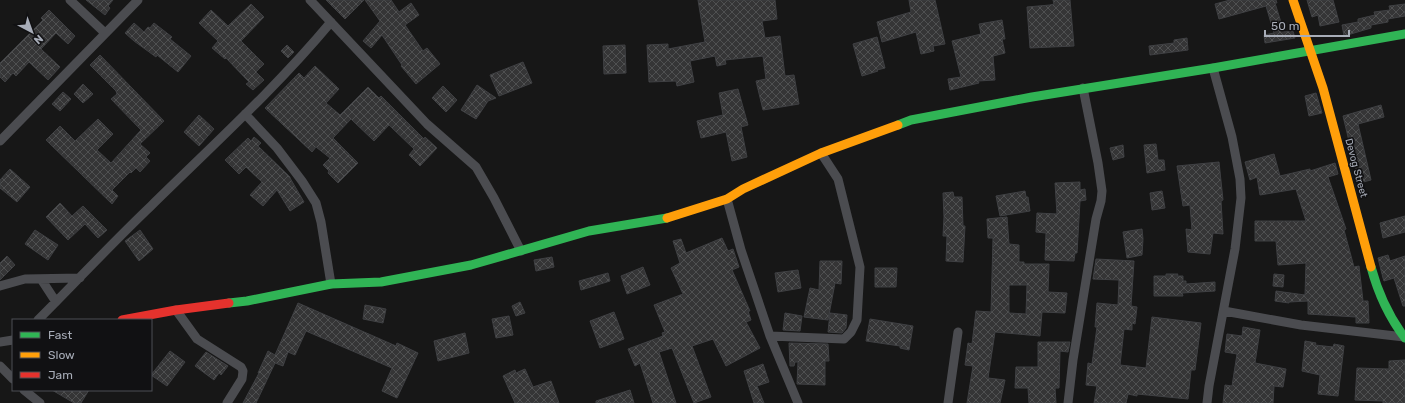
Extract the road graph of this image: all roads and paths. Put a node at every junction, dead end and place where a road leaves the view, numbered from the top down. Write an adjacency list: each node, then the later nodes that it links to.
1 (70, 0): 6 (street)
2 (138, 0): 6 (street)
3 (1293, 0): 8 (street, Devog Street)
4 (313, 1): 5 (street)
5 (331, 22): 11 (street); 15 (street)
6 (105, 33): 12 (street)
7 (1405, 34): 8 (street)
8 (1310, 50): 9 (street); 27 (street, Devog Street)
9 (1213, 68): 10 (street); 22 (street)
10 (1083, 88): 13 (street); 37 (street)
11 (245, 114): 16 (street); 18 (street)
12 (0, 139)
13 (822, 153): 14 (street); 26 (street)
14 (727, 199): 15 (street); 26 (street)
15 (521, 251): 18 (street)
16 (80, 278): 17 (street); 20 (street)
17 (41, 279): 19 (street); 20 (street)
18 (331, 284): 21 (street)
19 (0, 286)
20 (56, 302): 23 (street)
21 (176, 310): 24 (street); 34 (street)
22 (1224, 311): 27 (street); 38 (street)
23 (39, 319)
24 (127, 319)
25 (958, 332): 36 (street)
26 (770, 336): 35 (street)
27 (1404, 338)
28 (12, 340): 29 (street)
29 (0, 342)
30 (0, 366): 31 (street)
31 (12, 378)
32 (25, 391): 33 (street)
33 (40, 403)
34 (227, 403)
35 (799, 403)
36 (948, 403)
37 (1068, 403)
38 (1207, 403)

